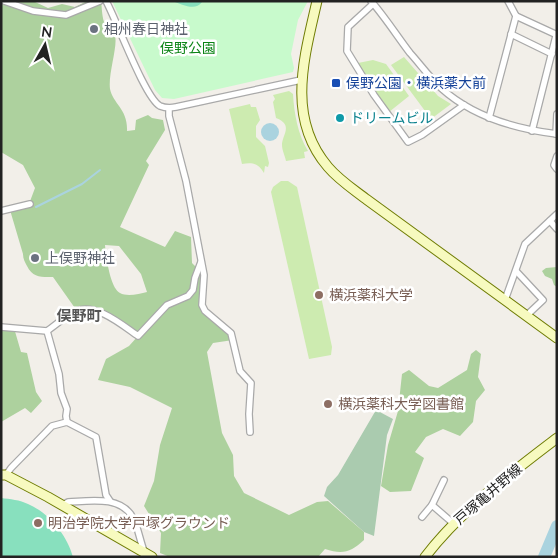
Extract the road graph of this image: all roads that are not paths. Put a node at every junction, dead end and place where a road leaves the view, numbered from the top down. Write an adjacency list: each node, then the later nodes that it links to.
1 (4, 1): 2 (street)
2 (100, 1)
3 (106, 1): 12 (street)
4 (317, 1): 10 (street)
5 (508, 1): 7 (street)
6 (372, 3): 11 (street); 11 (street)
7 (516, 16): 8 (street); 9 (street)
8 (511, 34): 9 (street); 14 (street)
9 (552, 54): 15 (street)
10 (301, 80): 12 (street); 26 (street)
11 (464, 105): 14 (street)
12 (169, 108): 24 (street)
13 (557, 114): 16 (street)
14 (489, 118): 15 (street)
15 (532, 131): 16 (street)
16 (556, 134)
17 (557, 156): 18 (street)
18 (557, 169)
19 (30, 204): 20 (street)
20 (1, 211)
21 (557, 214): 22 (street)
22 (550, 221): 23 (street); 25 (street)
23 (557, 229)
24 (201, 262): 29 (street); 32 (street)
25 (516, 271): 26 (street); 27 (street)
26 (505, 300): 27 (street)
27 (526, 316): 30 (street)
28 (1, 327): 29 (street)
29 (47, 331): 31 (street)
30 (557, 338)
31 (67, 422): 34 (street); 36 (street)
32 (250, 432)
33 (557, 438): 40 (street, 戸塚亀井野線)
34 (4, 475): 38 (street)
35 (444, 480): 37 (street)
36 (110, 501): 38 (street); 41 (street)
37 (432, 505): 39 (street); 40 (street)
38 (63, 506): 41 (street)
39 (422, 517)
40 (454, 524): 42 (street, 戸塚亀井野線)
41 (147, 556)
42 (425, 557)

